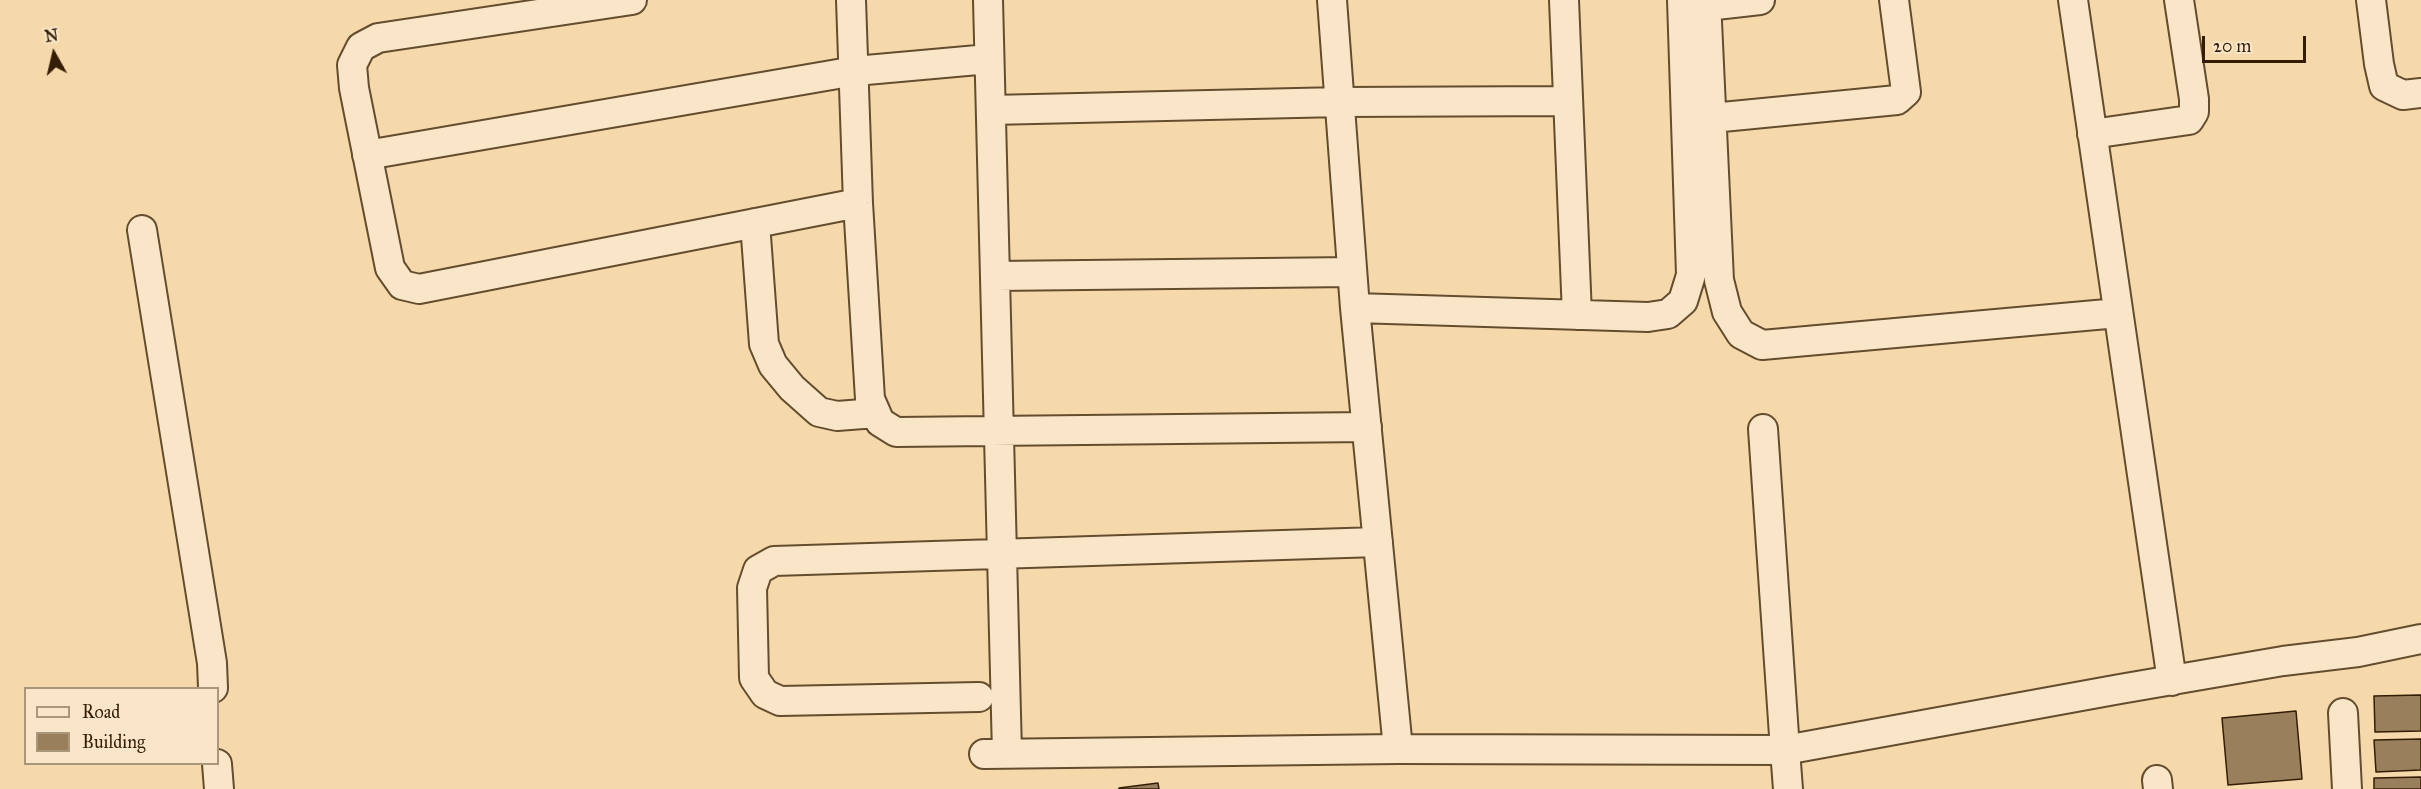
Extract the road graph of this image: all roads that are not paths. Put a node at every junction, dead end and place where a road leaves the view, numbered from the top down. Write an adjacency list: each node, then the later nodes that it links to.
1 (632, 0): 20 (street)
2 (851, 0): 13 (street)
3 (988, 0): 12 (street)
4 (1332, 0): 16 (street)
5 (1564, 0): 15 (street)
6 (1760, 0): 11 (street)
7 (1894, 0): 18 (street)
8 (2073, 0): 19 (street)
9 (2179, 0): 19 (street)
10 (2371, 0): 14 (street)
11 (1698, 2): 18 (street); 28 (street)
12 (989, 59): 13 (street); 17 (street)
13 (855, 71): 20 (street); 21 (street)
14 (2421, 93)
15 (1568, 101): 16 (street); 28 (street)
16 (1340, 102): 17 (street); 24 (street)
17 (991, 110): 25 (street)
18 (1712, 118): 27 (street)
19 (2092, 134): 27 (street)
20 (367, 155): 22 (street)
21 (858, 203): 22 (street); 29 (street)
22 (755, 223): 29 (street)
23 (142, 230): 37 (street)
24 (1352, 272): 25 (street); 26 (street)
25 (995, 276): 32 (street)
26 (1355, 308): 28 (street); 30 (street)
27 (2118, 313): 36 (street)
28 (1577, 315)
29 (876, 413): 32 (street)
30 (1367, 427): 32 (street); 33 (street)
31 (1763, 429): 41 (street)
32 (999, 430): 34 (street)
33 (1378, 542): 34 (street); 40 (street)
34 (1000, 553): 38 (street); 40 (street)
35 (2421, 639): 36 (street)
36 (2172, 681): 41 (street)
37 (213, 687)
38 (979, 697)
39 (2343, 713): 45 (street)
40 (1398, 749): 41 (street)
41 (1785, 750): 44 (street)
42 (217, 765): 43 (street)
43 (219, 789)
44 (1788, 789)
45 (2347, 789)

